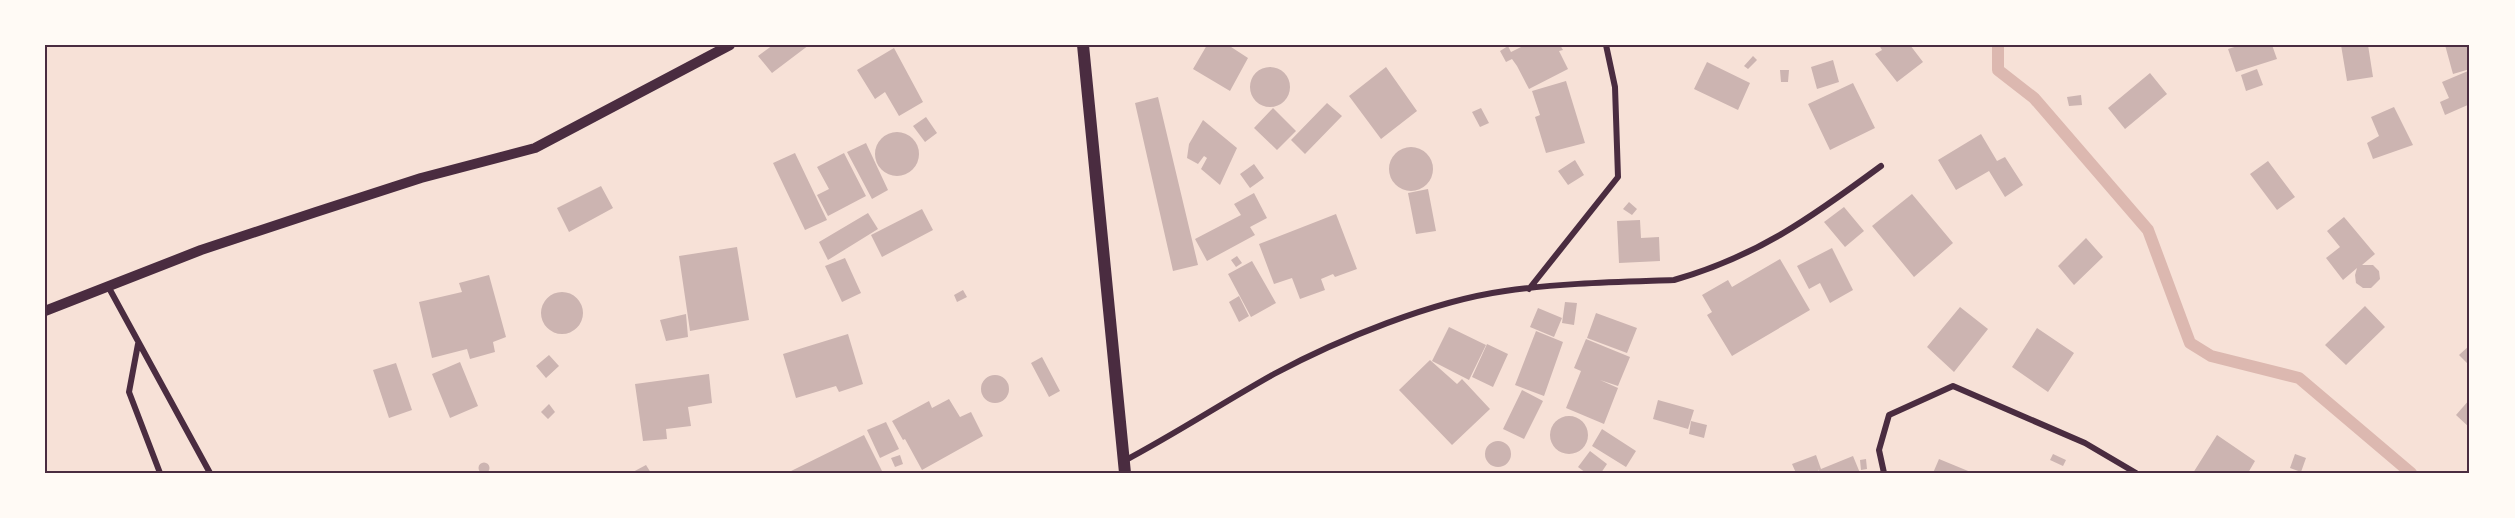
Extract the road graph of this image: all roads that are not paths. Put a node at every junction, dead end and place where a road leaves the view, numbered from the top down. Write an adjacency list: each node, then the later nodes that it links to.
1 (730, 45): 5 (street)
2 (1083, 45): 9 (main road)
3 (1606, 45): 6 (street)
4 (1881, 166): 6 (street)
5 (109, 288): 7 (street); 8 (street)
6 (1529, 289): 9 (street)
7 (45, 311)
8 (139, 343): 10 (street); 11 (street)
9 (1125, 467)
10 (160, 473)
11 (210, 473)
12 (1884, 473): 13 (street)
13 (2136, 473)

